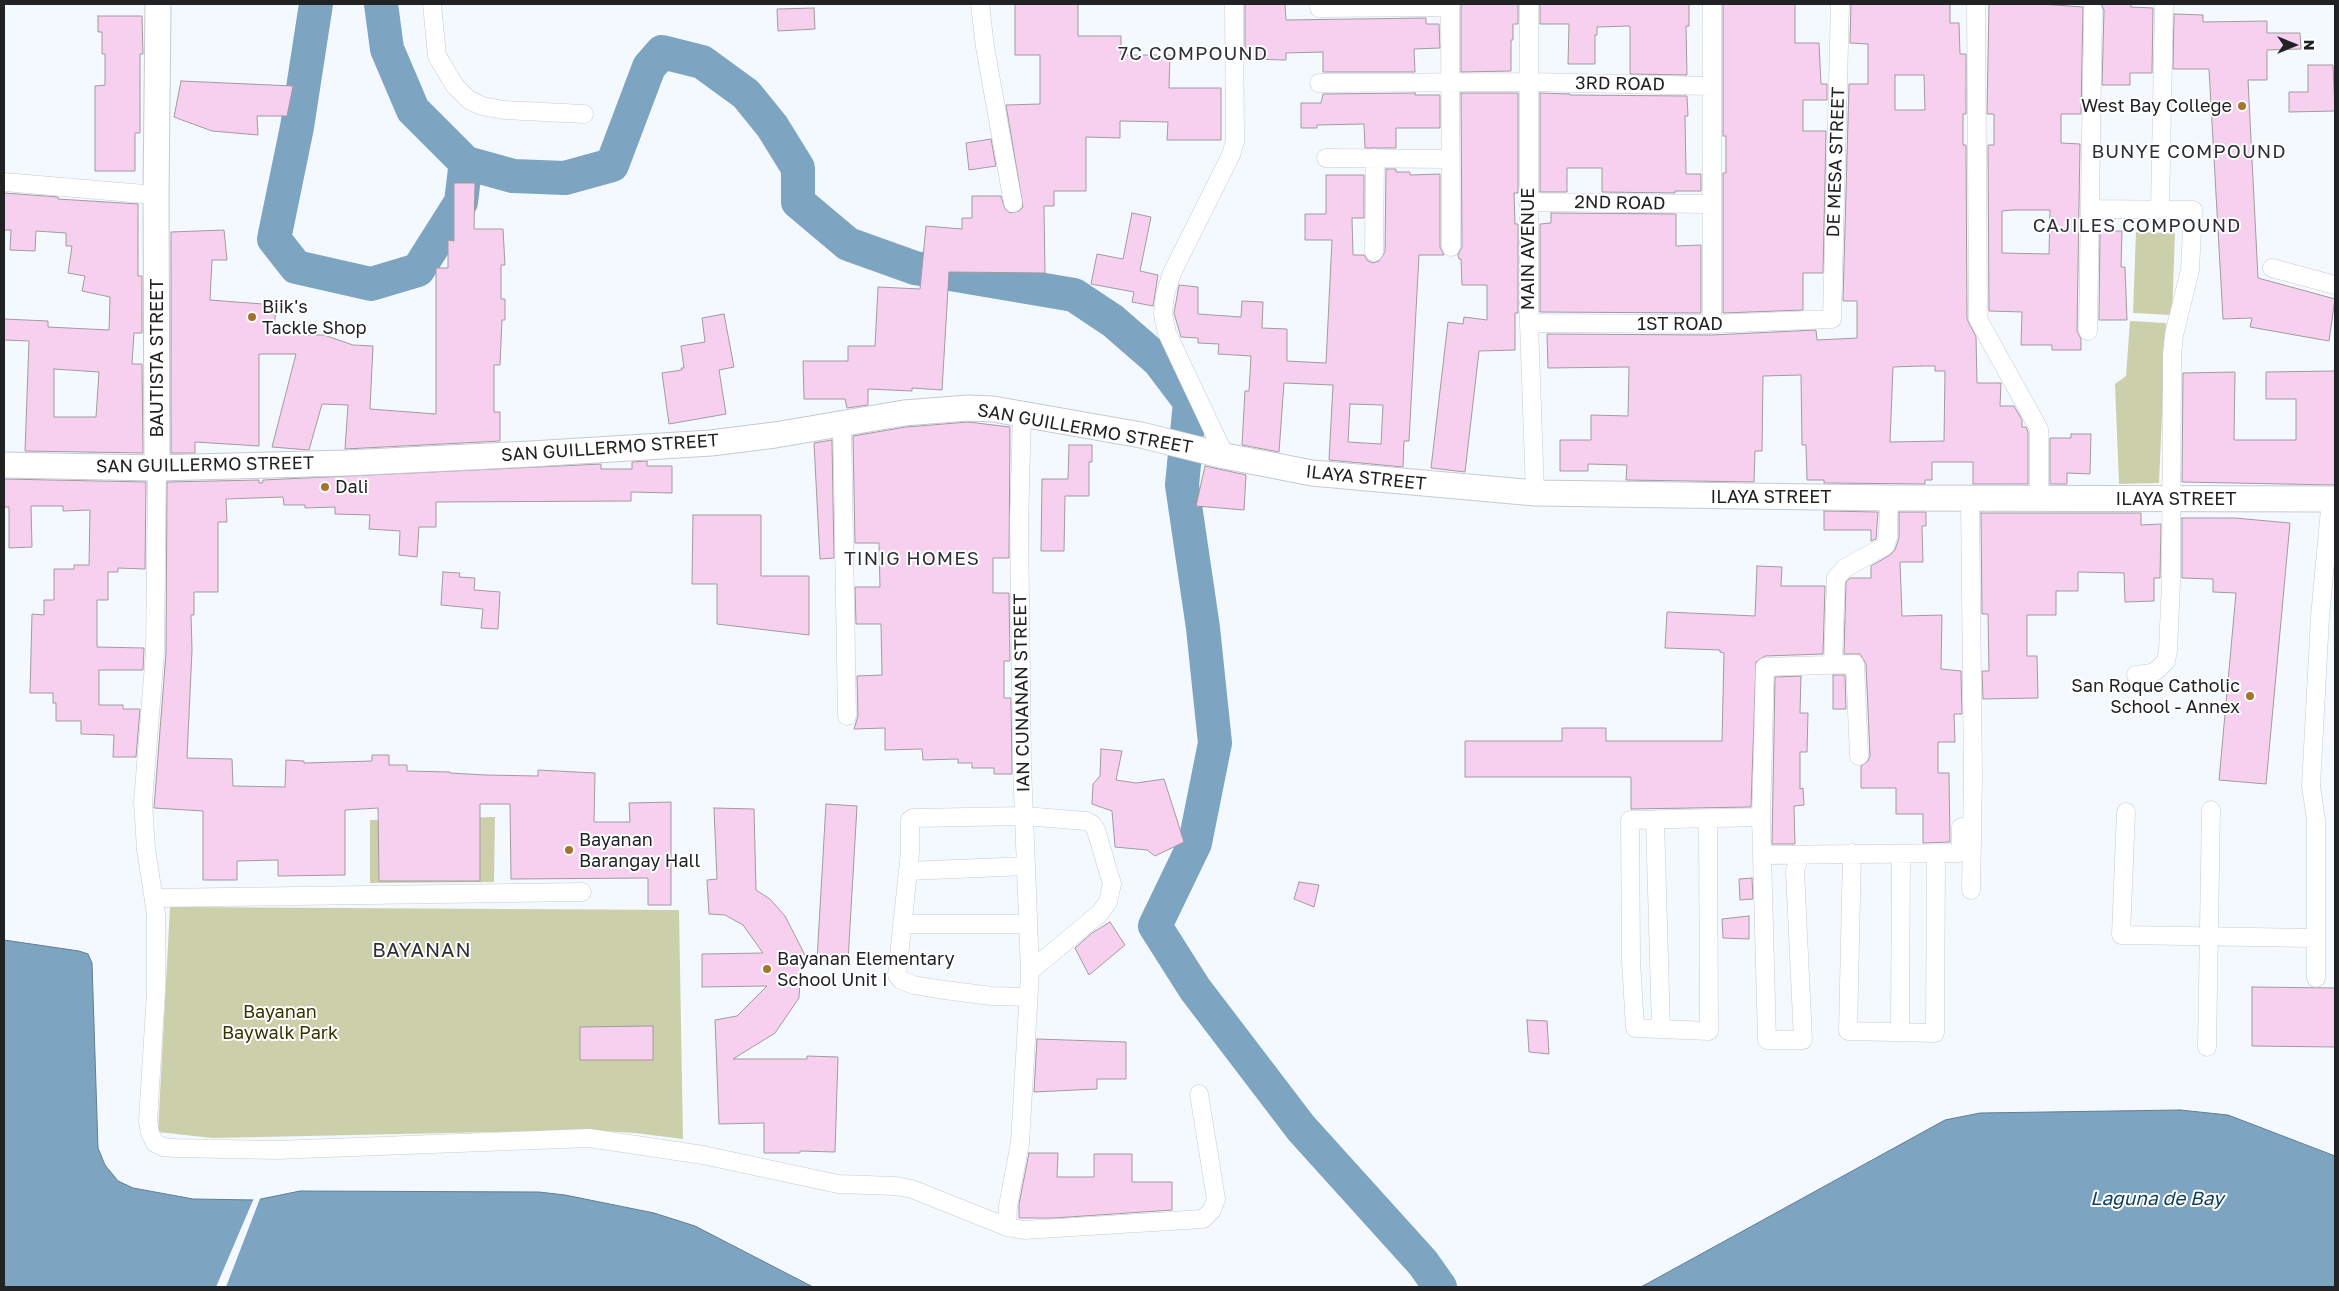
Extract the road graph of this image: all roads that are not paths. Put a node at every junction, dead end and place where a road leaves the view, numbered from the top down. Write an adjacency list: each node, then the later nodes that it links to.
1 (158, 4): 22 (main road, BAUTISTA STREET)
2 (432, 4): 17 (street)
3 (980, 4): 24 (street)
4 (1234, 4): 38 (street)
5 (1529, 4): 13 (street, MAIN AVENUE)
6 (1712, 4): 16 (street)
7 (1840, 4): 32 (street, DE MESA STREET)
8 (1976, 4): 44 (street)
9 (2164, 4): 27 (street)
10 (1450, 5): 11 (street); 15 (street)
11 (1319, 8)
12 (2092, 10): 26 (street)
13 (1528, 82): 15 (street, 3RD ROAD); 16 (street, 3RD ROAD); 23 (street, MAIN AVENUE)
14 (1319, 83): 15 (street, 3RD ROAD)
15 (1449, 83): 20 (street)
16 (1712, 86): 25 (street)
17 (584, 114)
18 (1326, 158): 19 (street)
19 (1375, 158): 20 (street); 29 (street)
20 (1450, 159): 28 (street)
21 (4, 182): 22 (street)
22 (156, 195): 40 (main road, BAUTISTA STREET)
23 (1528, 202): 25 (street, 2ND ROAD); 33 (street, MAIN AVENUE)
24 (1013, 203)
25 (1712, 204): 34 (street)
26 (2090, 209): 27 (street); 35 (street)
27 (2160, 209): 45 (street)
28 (1451, 247)
29 (1374, 252)
30 (2272, 268): 31 (street)
31 (2335, 285)
32 (1832, 320): 34 (street, 1ST ROAD)
33 (1529, 324): 34 (street, 1ST ROAD); 41 (street, MAIN AVENUE)
34 (1712, 324)
35 (2088, 331)
36 (1022, 414): 37 (main road, SAN GUILLERMO STREET); 38 (main road, SAN GUILLERMO STREET); 55 (street, IAN CUNANAN STREET)
37 (842, 424): 40 (main road, SAN GUILLERMO STREET); 50 (street)
38 (1217, 454): 41 (main road, ILAYA STREET)
39 (4, 465): 40 (main road, SAN GUILLERMO STREET)
40 (157, 468): 68 (street, BAUTISTA STREET)
41 (1535, 493): 42 (main road, ILAYA STREET)
42 (1889, 498): 43 (main road, ILAYA STREET); 48 (street)
43 (1970, 498): 44 (main road, ILAYA STREET); 52 (street)
44 (2039, 498): 45 (main road, ILAYA STREET)
45 (2171, 499): 46 (main road, ILAYA STREET); 49 (street)
46 (2333, 499): 47 (street)
47 (2328, 617): 72 (street)
48 (1833, 664): 51 (street); 56 (street)
49 (2136, 675)
50 (847, 716)
51 (1858, 756)
52 (1973, 779): 62 (street); 66 (street)
53 (2211, 810): 71 (street)
54 (2126, 812): 71 (street)
55 (1024, 816): 64 (street, IAN CUNANAN STREET); 65 (street); 73 (street)
56 (1761, 817): 57 (street); 60 (street)
57 (1708, 819): 58 (street); 76 (street)
58 (1654, 820): 76 (street); 76 (street)
59 (1852, 853): 61 (street); 63 (street); 77 (street)
60 (1763, 854): 63 (street); 63 (street)
61 (1901, 854): 62 (street); 77 (street)
62 (1936, 854): 77 (street)
63 (1800, 855)
64 (1026, 866): 65 (street); 70 (street, IAN CUNANAN STREET)
65 (908, 871): 69 (street)
66 (1971, 890)
67 (582, 892): 68 (street)
68 (155, 898): 80 (street, BAUTISTA STREET)
69 (902, 924): 70 (street); 75 (street)
70 (1028, 924): 73 (street, IAN CUNANAN STREET)
71 (2209, 935): 72 (street); 78 (street)
72 (2315, 938): 74 (street)
73 (1030, 971): 75 (street, IAN CUNANAN STREET)
74 (2316, 978)
75 (1028, 997): 80 (street, IAN CUNANAN STREET)
76 (1661, 1029)
77 (1900, 1032)
78 (2207, 1047)
79 (1200, 1094): 80 (street, BAUTISTA STREET)
80 (1007, 1227)

